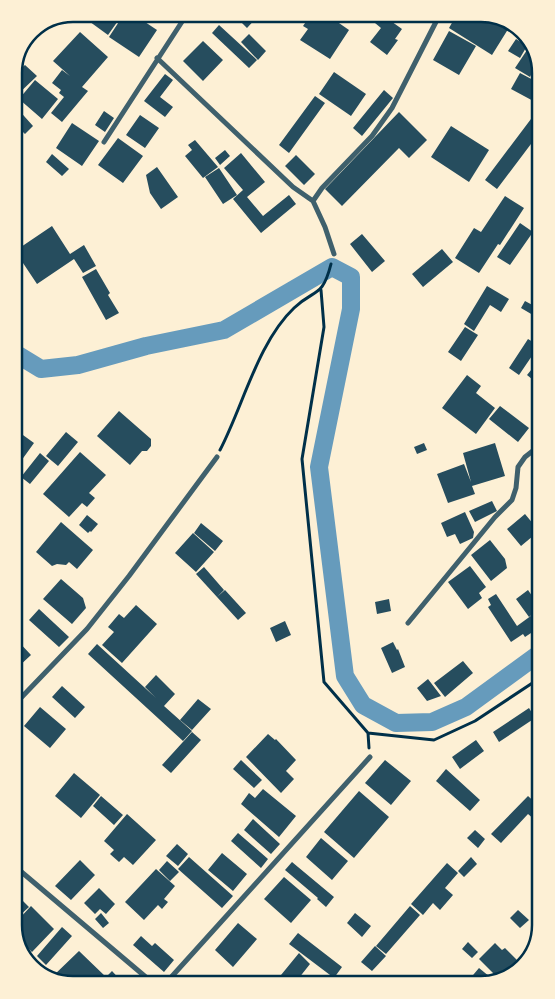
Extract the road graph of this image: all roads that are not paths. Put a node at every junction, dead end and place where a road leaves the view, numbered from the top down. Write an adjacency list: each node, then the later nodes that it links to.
1 (181, 22): 3 (street)
2 (435, 23): 5 (street)
3 (157, 58): 4 (street); 5 (street)
4 (104, 142)
5 (314, 201): 6 (street)
6 (334, 254)
7 (532, 452): 9 (street)
8 (217, 457): 10 (street)
9 (408, 623)
10 (22, 696)
11 (370, 757): 14 (street)
12 (22, 872): 13 (street)
13 (145, 976)
14 (172, 976)

